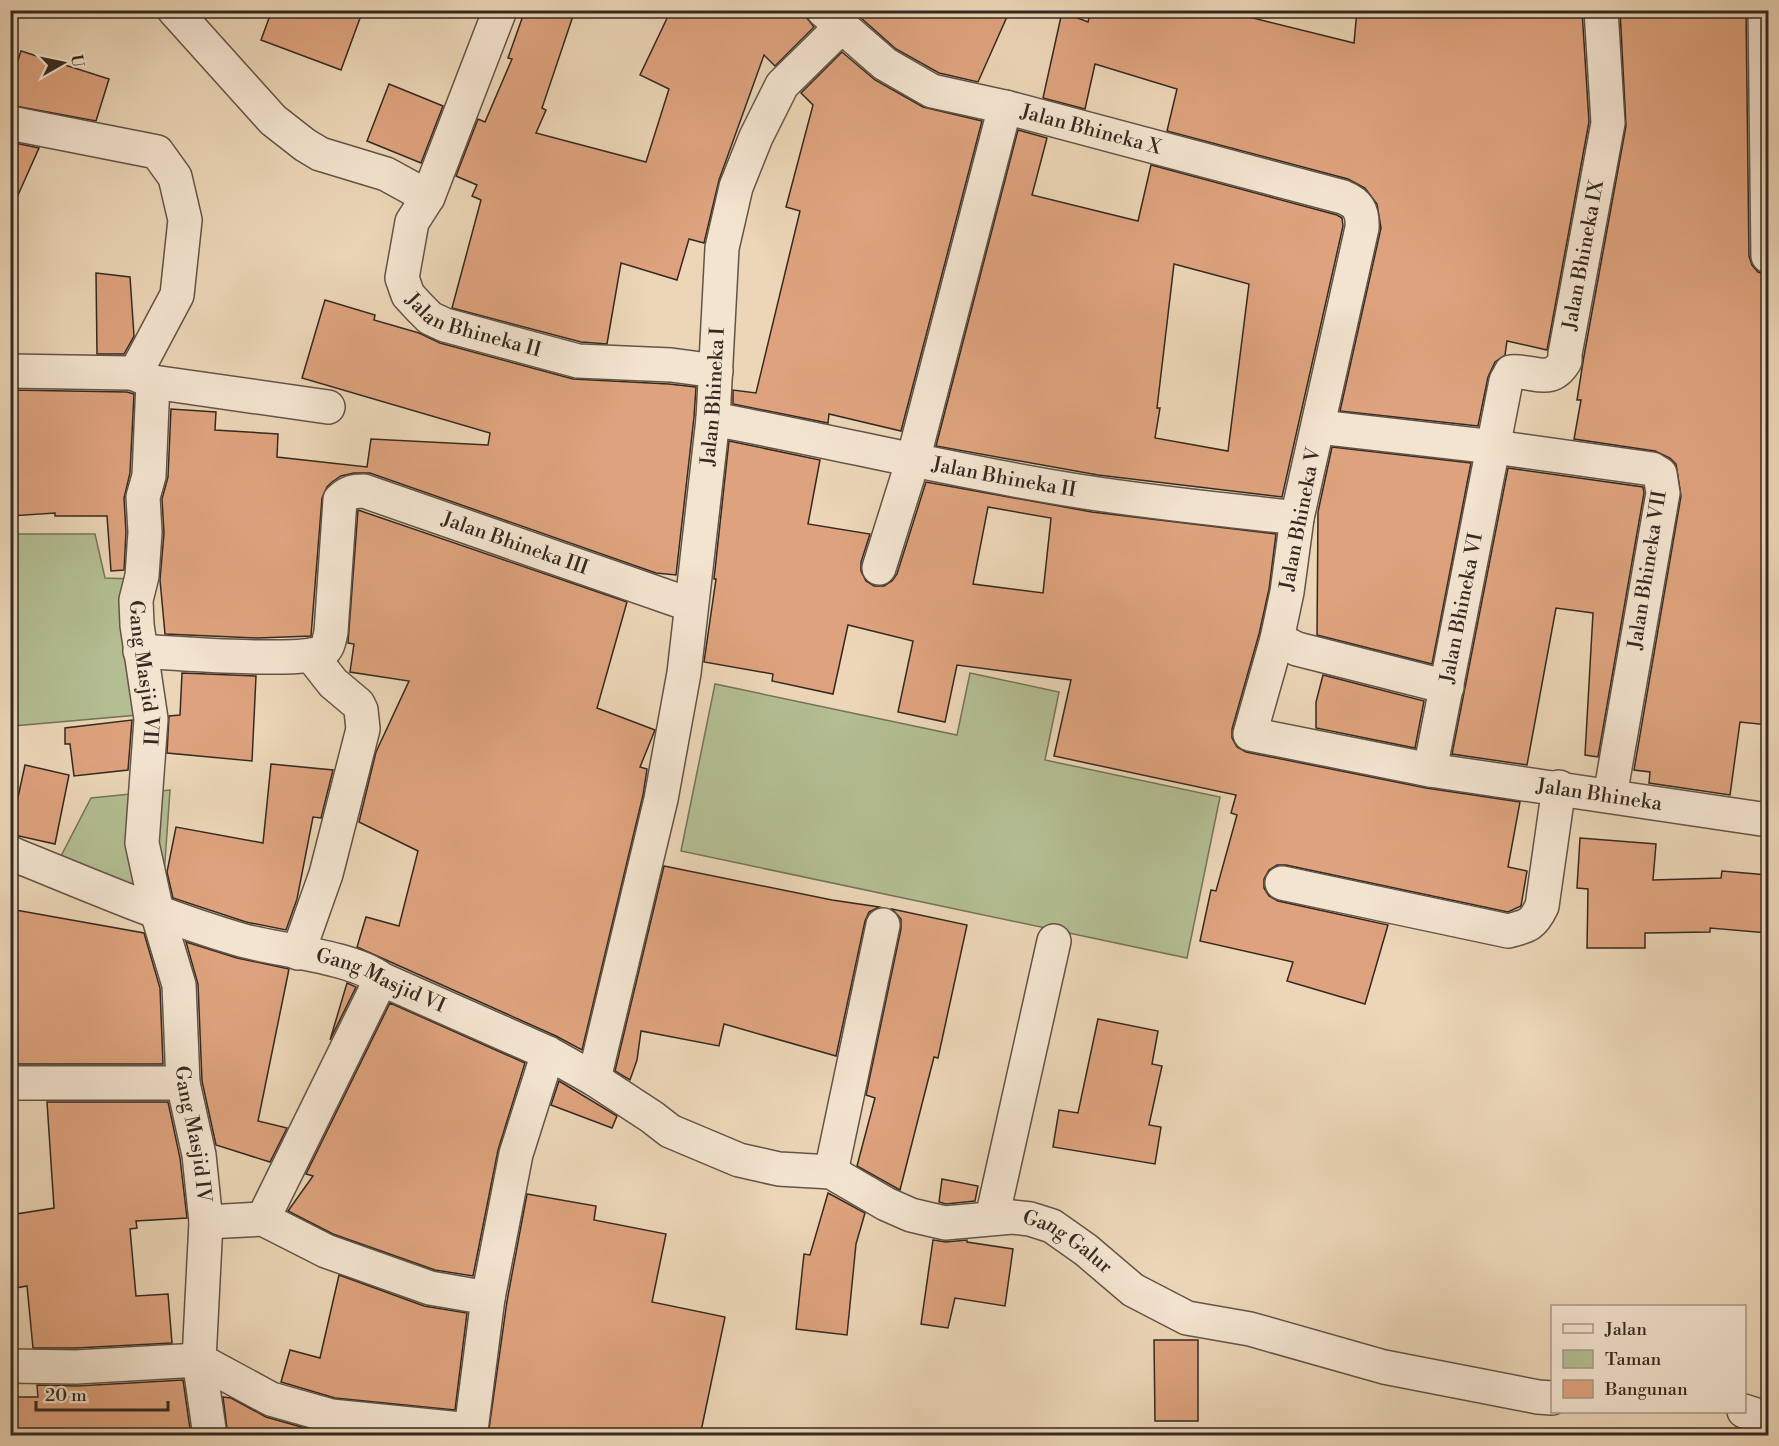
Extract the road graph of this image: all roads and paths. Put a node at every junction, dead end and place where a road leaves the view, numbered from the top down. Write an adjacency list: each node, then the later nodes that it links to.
1 (174, 10): 8 (street)
2 (500, 10): 8 (street, Jalan Bhineka II)
3 (1601, 10): 17 (street, Jalan Bhineka IX)
4 (1765, 10): 10 (street)
5 (832, 19): 6 (street, Jalan Bhineka X); 12 (street, Jalan Bhineka I)
6 (1005, 107): 9 (street, Jalan Bhineka X); 18 (street)
7 (10, 123): 13 (street)
8 (428, 197): 12 (street, Jalan Bhineka II)
9 (1362, 228): 16 (street, Jalan Bhineka V)
10 (1768, 255)
11 (10, 370): 13 (street)
12 (716, 371): 15 (street, Jalan Bhineka I)
13 (144, 378): 14 (street); 23 (street, Gang Masjid VII)
14 (328, 407)
15 (713, 419): 18 (street, Jalan Bhineka II); 21 (street, Jalan Bhineka I)
16 (1319, 427): 17 (street); 19 (street, Jalan Bhineka V)
17 (1494, 447): 25 (street, Jalan Bhineka VI); 28 (street, Jalan Bhineka VII)
18 (914, 460): 19 (street, Jalan Bhineka II); 20 (street)
19 (1297, 518): 22 (street, Jalan Bhineka V)
20 (879, 568)
21 (692, 605): 24 (street, Jalan Bhineka III); 38 (street, Jalan Bhineka I)
22 (1277, 639): 25 (street); 26 (street, Jalan Bhineka V)
23 (140, 651): 24 (street); 32 (street, Gang Masjid VII)
24 (311, 655): 35 (street)
25 (1447, 687): 26 (street, Jalan Bhineka VI)
26 (1430, 770): 27 (street, Jalan Bhineka)
27 (1559, 788): 28 (street, Jalan Bhineka); 31 (street)
28 (1611, 796): 29 (street, Jalan Bhineka)
29 (1768, 820)
30 (10, 854): 32 (street, Gang Masjid VI)
31 (1282, 883)
32 (157, 912): 35 (street, Gang Masjid VI); 40 (street, Gang Masjid IV)
33 (883, 926): 41 (street)
34 (1054, 941): 42 (street)
35 (298, 953): 36 (street, Gang Masjid VI)
36 (381, 978): 37 (street, Gang Masjid VI); 43 (street)
37 (548, 1053): 38 (street, Gang Masjid VI); 45 (street)
38 (594, 1079): 41 (street, Gang Galur)
39 (10, 1083): 40 (street)
40 (183, 1083): 44 (street, Gang Masjid IV)
41 (831, 1172): 42 (street, Gang Galur)
42 (992, 1218): 48 (street, Gang Galur)
43 (263, 1219): 44 (street); 45 (street)
44 (206, 1222): 46 (street, Gang Masjid IV)
45 (489, 1298): 51 (street)
46 (199, 1360): 47 (street); 51 (street); 52 (street, Gang Masjid IV)
47 (10, 1366)
48 (1551, 1398)
49 (1746, 1412): 50 (street)
50 (1768, 1419)
51 (480, 1433)
52 (210, 1436)

